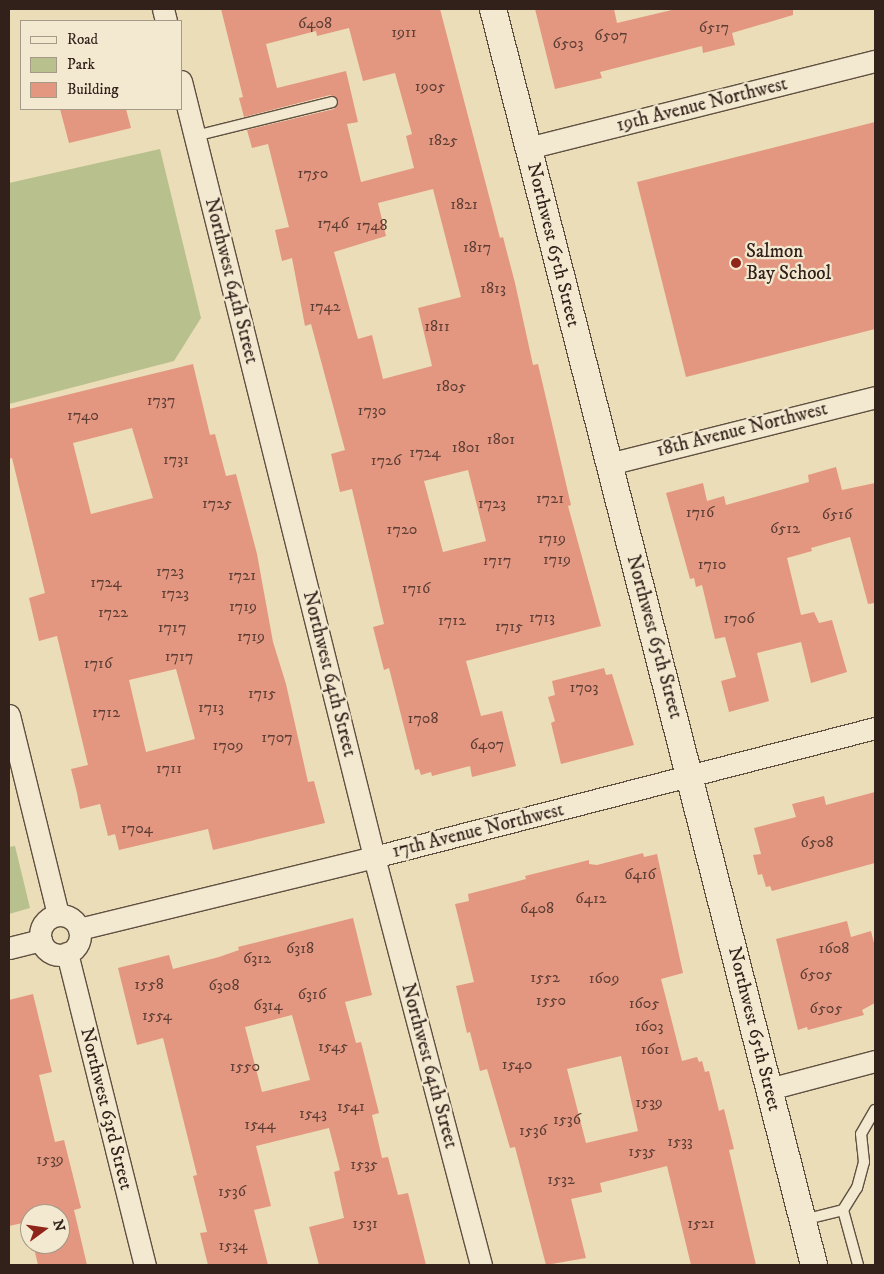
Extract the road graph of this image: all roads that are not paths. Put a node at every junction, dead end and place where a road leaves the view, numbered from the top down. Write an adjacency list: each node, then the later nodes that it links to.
1 (493, 9): 6 (street, Northwest 65th Street)
2 (875, 61): 6 (street, 19th Avenue Northwest)
3 (182, 85): 5 (street, Northwest 64th Street)
4 (332, 102): 5 (lane)
5 (195, 136): 12 (street, Northwest 64th Street)
6 (528, 148): 8 (street, Northwest 65th Street)
7 (875, 397): 8 (street, 18th Avenue Northwest)
8 (609, 464): 11 (street, Northwest 65th Street)
9 (9, 715): 13 (street)
10 (875, 728): 11 (street, 17th Avenue Northwest)
11 (690, 776): 12 (street, 17th Avenue Northwest); 19 (street, Northwest 65th Street)
12 (374, 857): 14 (street, 17th Avenue Northwest); 24 (street, Northwest 64th Street)
13 (58, 915): 14 (street); 15 (street)
14 (79, 929): 17 (street)
15 (41, 940): 16 (street); 17 (street)
16 (9, 948)
17 (67, 954): 23 (street, Northwest 63rd Street)
18 (875, 1061): 19 (street)
19 (769, 1089): 22 (street, Northwest 65th Street)
20 (875, 1110): 21 (lane)
21 (844, 1210): 22 (lane); 26 (lane)
22 (803, 1220): 25 (street, Northwest 65th Street)
23 (145, 1265)
24 (482, 1265)
25 (814, 1265)
26 (858, 1265)

